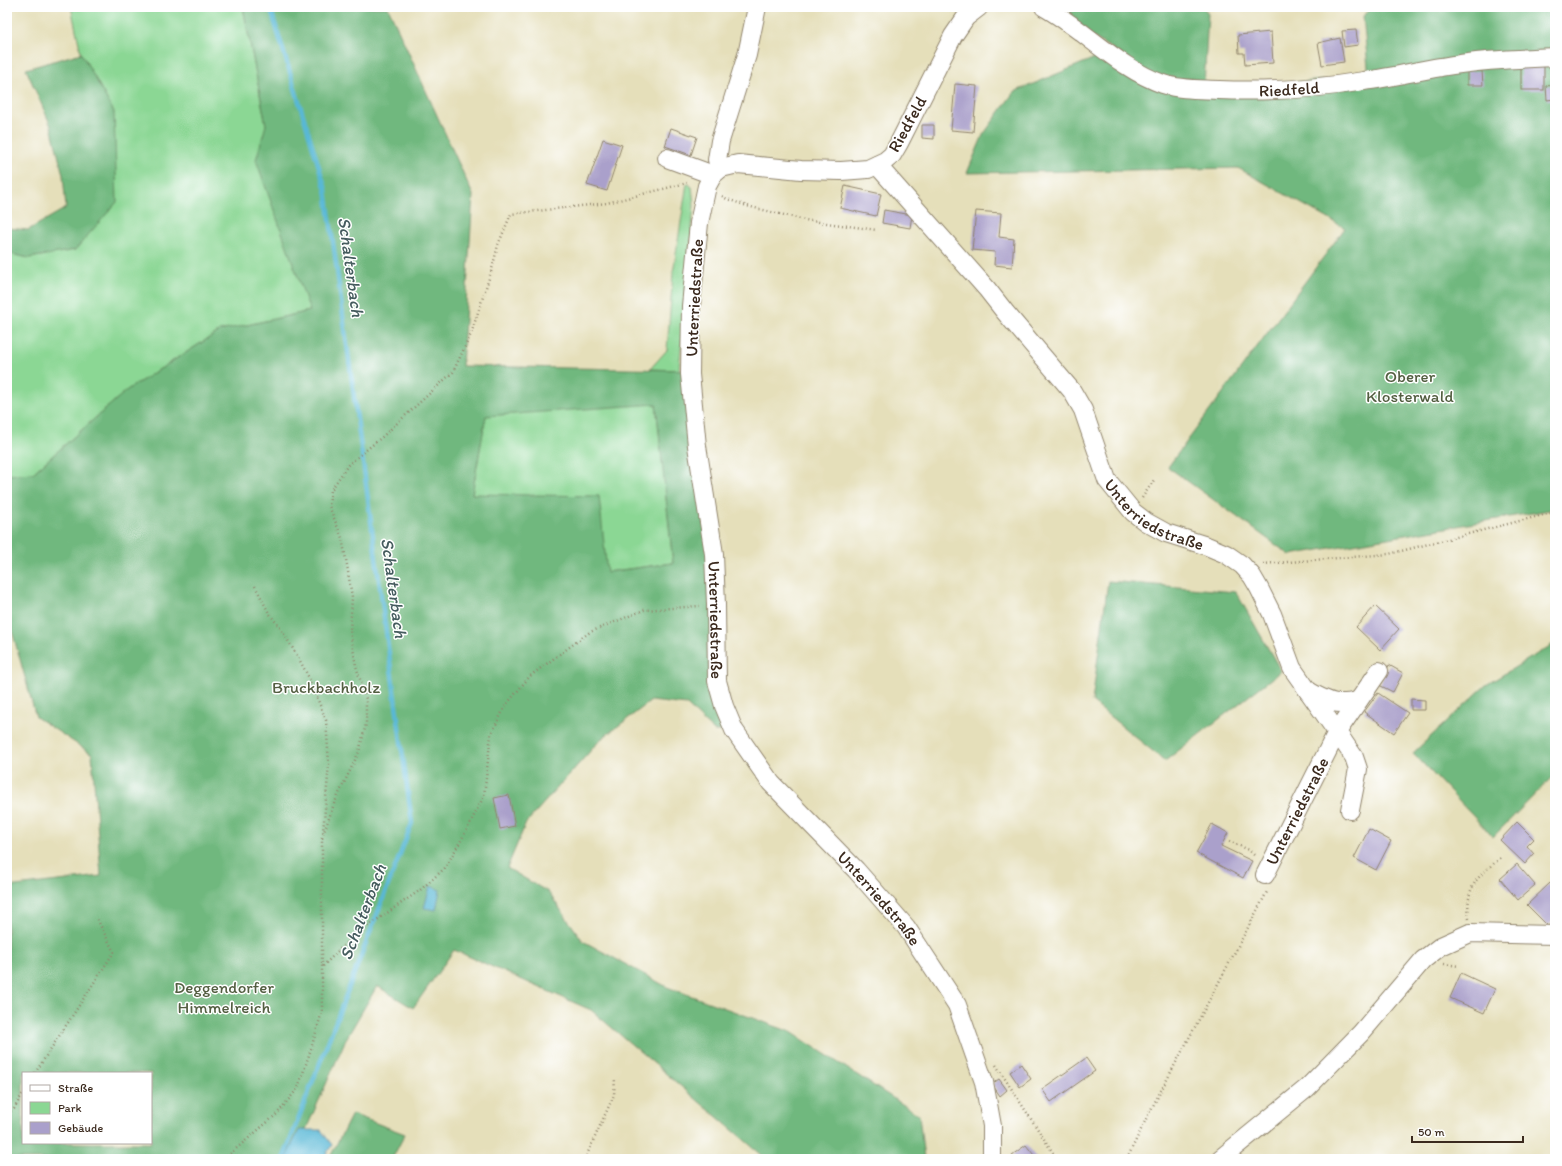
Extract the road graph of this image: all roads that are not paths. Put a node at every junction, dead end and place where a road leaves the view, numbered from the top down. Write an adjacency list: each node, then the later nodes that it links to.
1 (757, 7): 7 (street, Unterriedstraße)
2 (979, 7): 6 (street, Riedfeld)
3 (1044, 7): 4 (street, Riedfeld)
4 (1555, 57)
5 (667, 158): 7 (street)
6 (877, 165): 7 (street, Riedfeld); 9 (street, Unterriedstraße)
7 (714, 177): 15 (street, Unterriedstraße)
8 (1379, 671): 10 (street)
9 (1307, 691): 10 (street); 11 (street, Unterriedstraße)
10 (1358, 701): 11 (street)
11 (1337, 732): 12 (street); 13 (street, Unterriedstraße)
12 (1350, 810)
13 (1265, 875)
14 (1555, 935): 16 (street)
15 (992, 1159)
16 (1220, 1159)

